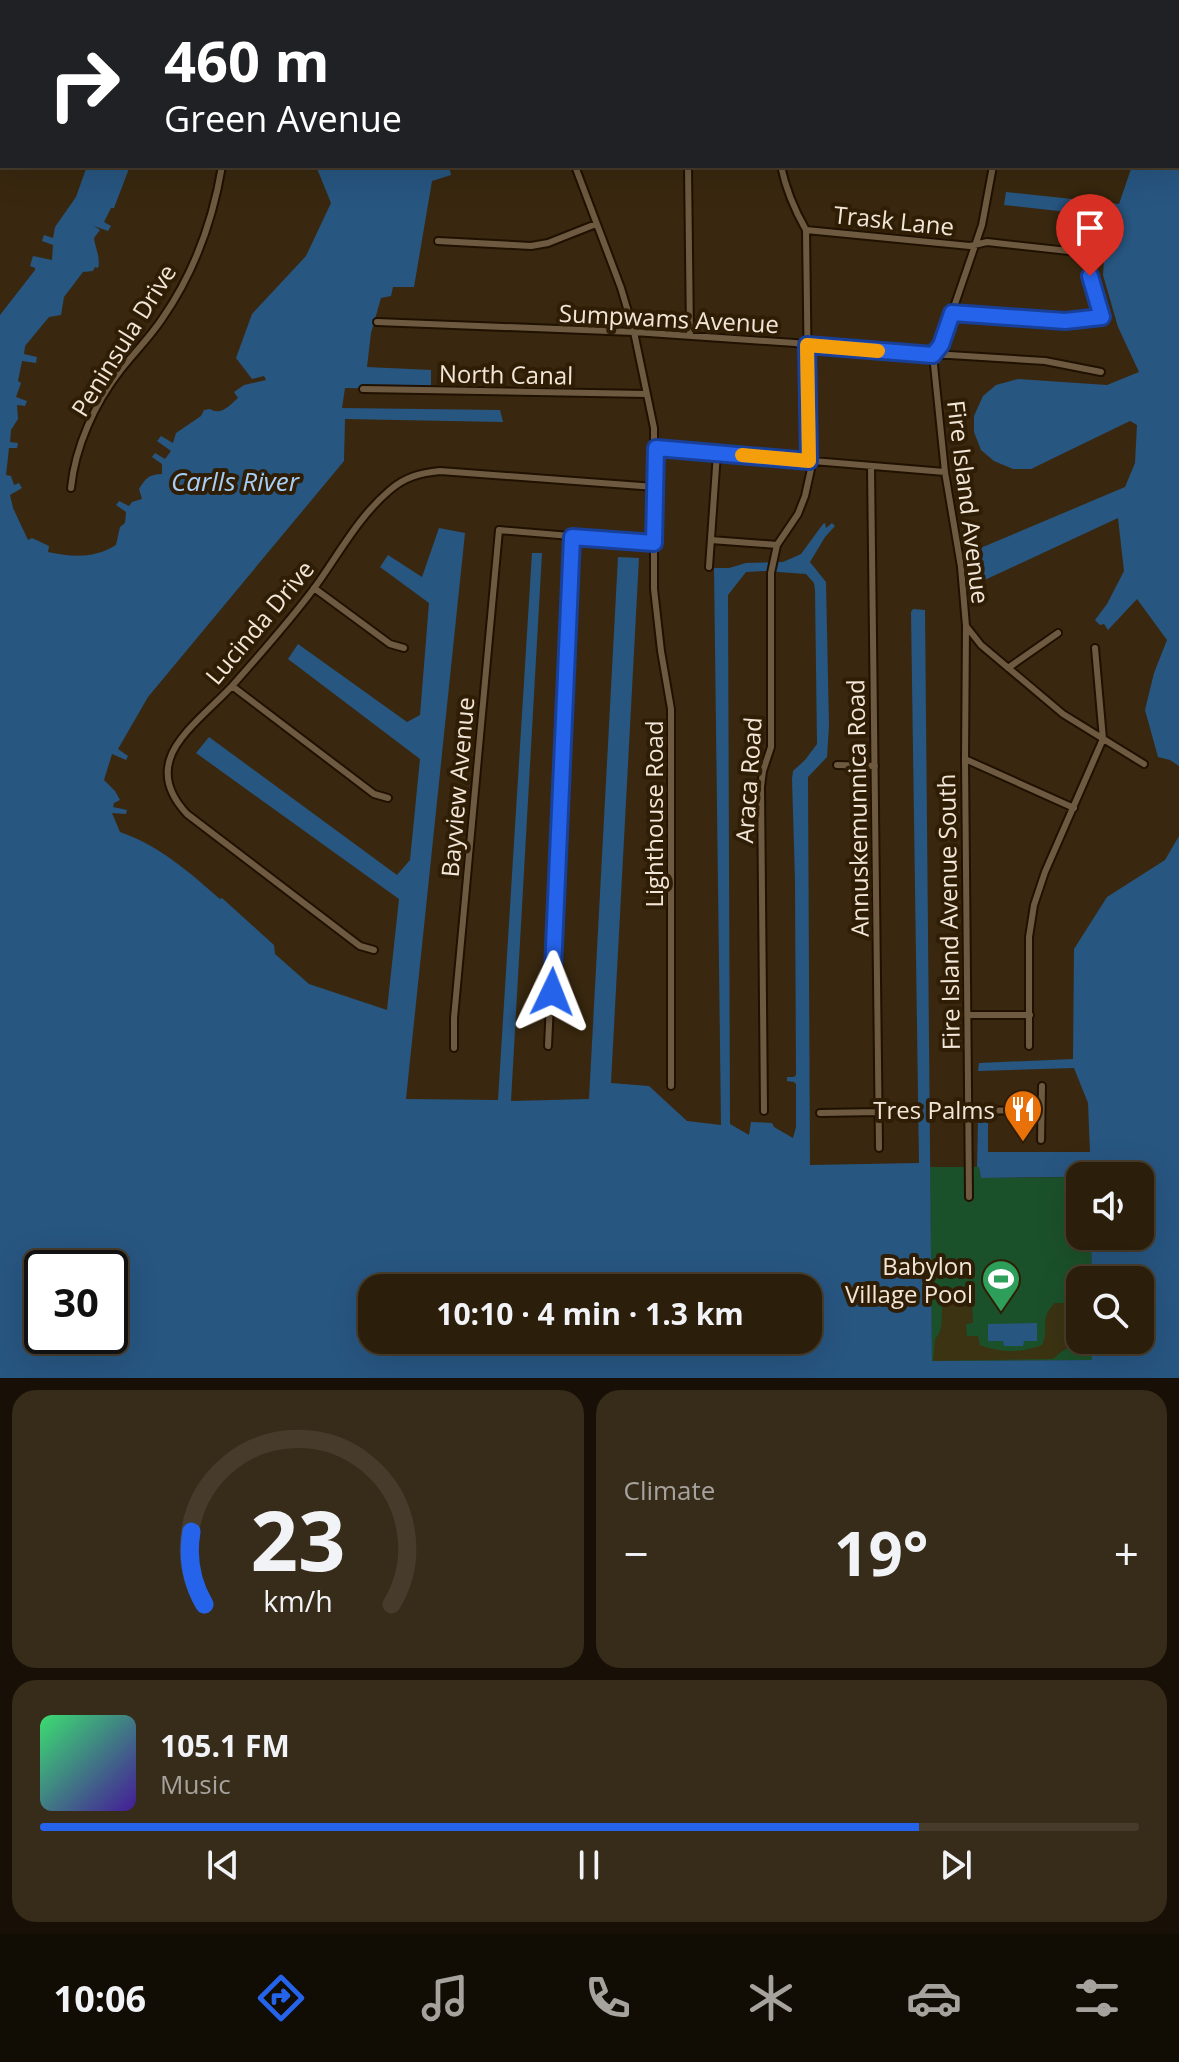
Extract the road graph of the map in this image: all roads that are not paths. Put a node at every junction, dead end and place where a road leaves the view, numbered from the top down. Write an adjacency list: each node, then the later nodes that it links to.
1 (222, 168): 25 (street, Peninsula Drive)
2 (576, 168): 6 (street, Lighthouse Road)
3 (688, 168): 13 (street)
4 (781, 168): 7 (street)
5 (993, 168): 9 (street)
6 (596, 224): 8 (street); 12 (street, Lighthouse Road)
7 (806, 230): 9 (street, Trask Lane); 14 (street, Araca Road)
8 (438, 241)
9 (977, 244): 10 (street); 10 (street, Trask Lane)
10 (952, 313): 15 (street)
11 (377, 322): 12 (street, Sumpwams Avenue)
12 (634, 332): 13 (street, Sumpwams Avenue); 18 (street, Lighthouse Road)
13 (690, 336): 14 (street, Sumpwams Avenue)
14 (807, 345): 15 (street, Sumpwams Avenue); 21 (street, Araca Road)
15 (933, 355): 16 (street, Sumpwams Avenue); 23 (street, Fire Island Avenue)
16 (1101, 372)
17 (363, 389): 18 (street, North Canal)
18 (647, 394): 19 (street, Lighthouse Road)
19 (656, 448): 20 (street); 24 (street, Lighthouse Road)
20 (717, 453): 21 (street); 27 (street)
21 (809, 461): 22 (street); 29 (street, Araca Road)
22 (871, 467): 23 (street); 42 (street, Annuskemunnica Road)
23 (945, 472): 32 (street, Fire Island Avenue)
24 (655, 487): 28 (street, Lighthouse Road); 31 (street, Lucinda Drive)
25 (71, 488)
26 (572, 537): 28 (street); 48 (street); 50 (street, Bayview Avenue)
27 (711, 540): 29 (street); 30 (street)
28 (654, 543): 51 (street, Lighthouse Road)
29 (777, 545): 54 (street, Araca Road)
30 (709, 567)
31 (314, 588): 34 (street); 37 (street, Lucinda Drive)
32 (966, 626): 36 (street, Fire Island Avenue); 39 (street, Fire Island Avenue South)
33 (1058, 633): 36 (street)
34 (404, 648)
35 (1095, 648): 38 (street)
36 (1008, 668): 38 (street, Fire Island Avenue)
37 (232, 686): 43 (street); 45 (street, Lucinda Drive)
38 (1103, 739): 40 (street, Fire Island Avenue); 44 (street)
39 (965, 759): 44 (street); 46 (street, Fire Island Avenue South)
40 (1144, 764)
41 (837, 765): 42 (street)
42 (875, 766): 56 (street, Annuskemunnica Road)
43 (388, 798)
44 (1074, 808): 47 (street)
45 (374, 950)
46 (968, 1015): 47 (street); 55 (street, Fire Island Avenue South)
47 (1030, 1015): 49 (street)
48 (548, 1046)
49 (1029, 1046)
50 (454, 1048)
51 (671, 1086)
52 (1042, 1086): 53 (street)
53 (1041, 1110): 55 (street); 58 (street)
54 (764, 1111)
55 (968, 1111): 60 (street, Fire Island Avenue South)
56 (878, 1112): 57 (street); 59 (street, Annuskemunnica Road)
57 (820, 1113)
58 (1041, 1140)
59 (879, 1148)
60 (969, 1197)

